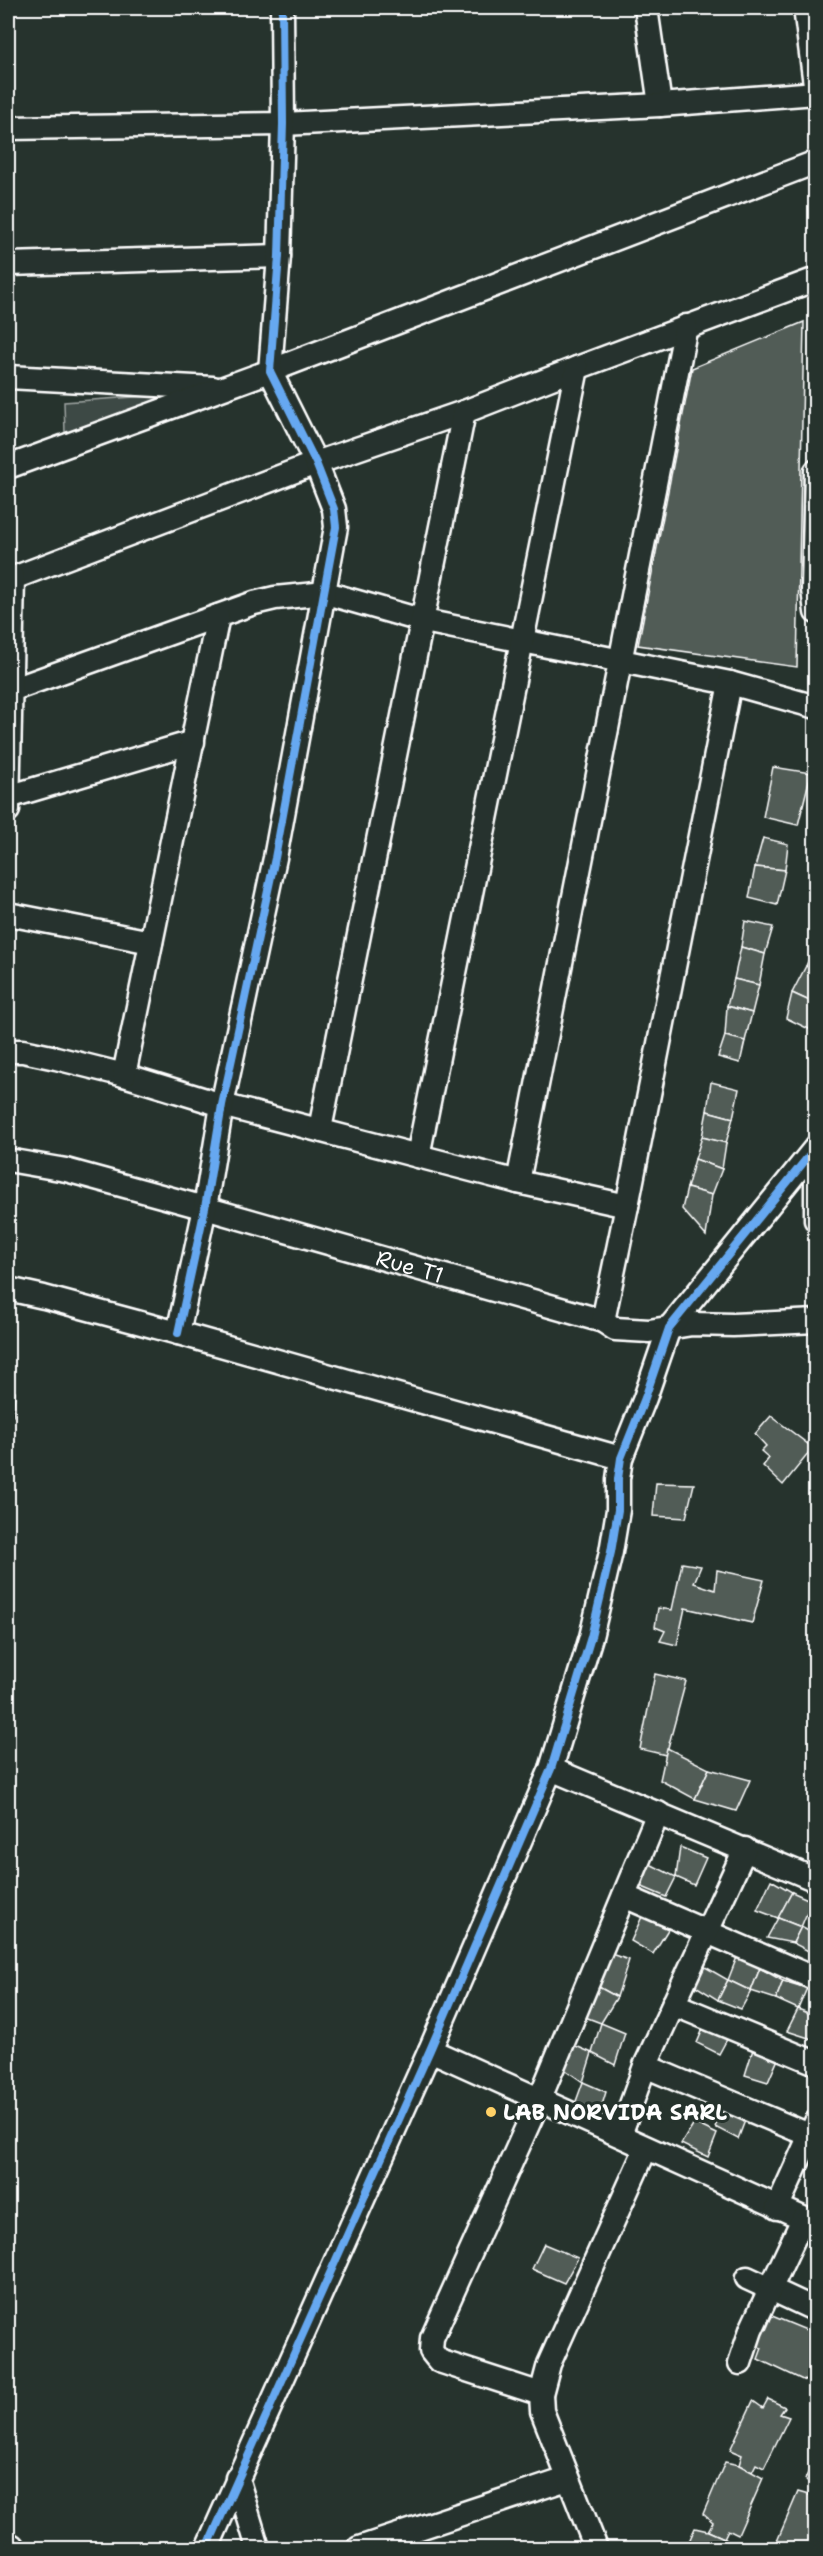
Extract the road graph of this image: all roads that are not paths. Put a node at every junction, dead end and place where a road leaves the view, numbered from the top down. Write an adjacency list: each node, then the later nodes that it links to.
1 (282, 8): 6 (street)
2 (646, 8): 5 (street)
3 (805, 8): 4 (street)
4 (816, 92): 5 (street)
5 (660, 105): 6 (street)
6 (283, 124): 7 (street); 9 (street)
7 (8, 128)
8 (816, 162): 14 (street)
9 (279, 256): 10 (street); 14 (street)
10 (8, 264)
11 (816, 279): 12 (street)
12 (686, 326): 13 (street); 27 (street)
13 (577, 368): 17 (street); 26 (street)
14 (270, 371): 16 (street); 18 (street)
15 (8, 377): 16 (street)
16 (223, 389): 19 (street)
17 (464, 412): 18 (street); 25 (street)
18 (316, 463): 21 (street); 22 (street)
19 (8, 467)
20 (816, 471): 23 (street)
21 (10, 579): 29 (street)
22 (326, 593): 24 (street); 25 (street); 38 (street)
23 (816, 612)
24 (218, 616): 29 (street); 31 (street)
25 (424, 621): 26 (street); 39 (street)
26 (520, 640): 27 (street); 41 (street)
27 (622, 659): 28 (street); 44 (street)
28 (730, 683): 30 (street); 45 (street)
29 (11, 690): 32 (street)
30 (816, 707)
31 (193, 742): 32 (street); 35 (street)
32 (8, 797): 33 (street)
33 (8, 810)
34 (8, 914): 35 (street)
35 (151, 942): 37 (street)
36 (8, 1051): 37 (street)
37 (124, 1075): 38 (street)
38 (222, 1105): 39 (street); 46 (street)
39 (320, 1129): 41 (street)
40 (816, 1147): 51 (street)
41 (418, 1156): 44 (street)
42 (816, 1159): 47 (street)
43 (8, 1160): 46 (street, Rue T1)
44 (518, 1182): 45 (street)
45 (627, 1206): 49 (street)
46 (205, 1208): 49 (street, Rue T1); 52 (street)
47 (816, 1220)
48 (8, 1289): 52 (street)
49 (603, 1321): 51 (street, Rue T1)
50 (816, 1321): 51 (street, Rue T1)
51 (669, 1328): 53 (street)
52 (178, 1333): 53 (street)
53 (621, 1458): 54 (street)
54 (550, 1768): 55 (street); 62 (street)
55 (658, 1813): 56 (street); 58 (street)
56 (745, 1849): 57 (street); 59 (street)
57 (816, 1880)
58 (624, 1896): 59 (street); 65 (street)
59 (707, 1930): 60 (street); 61 (street)
60 (816, 1979)
61 (673, 2004): 63 (street); 64 (street)
62 (430, 2050): 65 (street); 76 (street)
63 (816, 2063)
64 (645, 2066): 66 (street); 67 (street)
65 (540, 2098): 67 (street); 75 (street)
66 (814, 2132): 69 (street)
67 (620, 2135): 68 (street)
68 (646, 2148): 69 (street); 75 (street)
69 (777, 2208): 70 (street)
70 (809, 2222): 72 (street)
71 (747, 2278): 72 (street)
72 (769, 2290): 73 (street); 74 (street)
73 (816, 2310)
74 (740, 2363)
75 (541, 2394): 77 (street)
76 (237, 2478): 78 (street); 79 (street)
77 (567, 2479): 80 (street); 81 (street)
78 (207, 2548)
79 (258, 2548)
80 (359, 2548)
81 (596, 2548)

